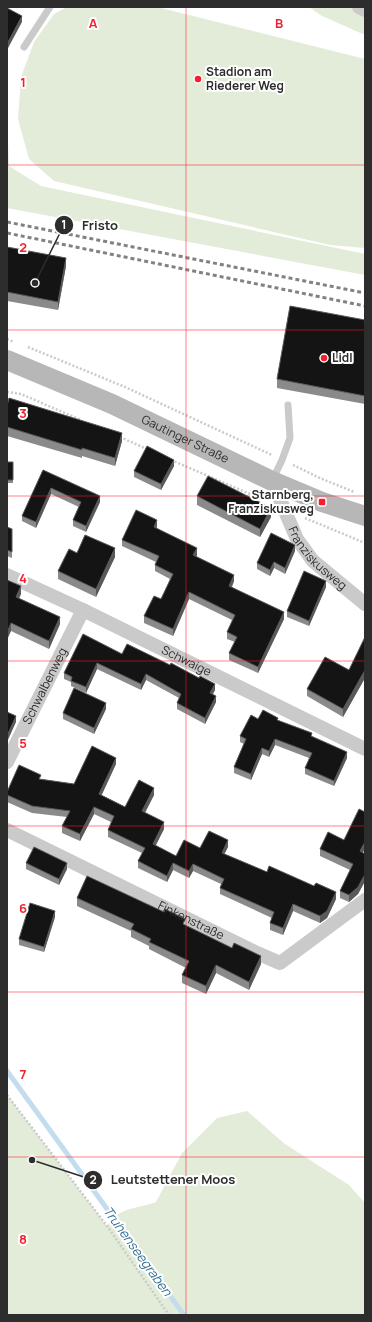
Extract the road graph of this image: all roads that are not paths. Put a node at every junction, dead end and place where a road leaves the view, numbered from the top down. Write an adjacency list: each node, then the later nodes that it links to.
1 (50, 7): 4 (lane)
2 (359, 7): 3 (street)
3 (365, 10)
4 (24, 47)
5 (7, 360): 7 (main road, Gautinger Straße)
6 (288, 406): 7 (lane)
7 (272, 481): 8 (main road, Gautinger Straße); 10 (street, Franziskusweg)
8 (365, 516)
9 (7, 575): 11 (street, Schwaige)
10 (365, 604)
11 (83, 610): 12 (street, Schwaige); 13 (street, Schwalbenweg)
12 (365, 749)
13 (7, 762)
14 (7, 830): 15 (street, Finkenstraße)
15 (365, 900)

